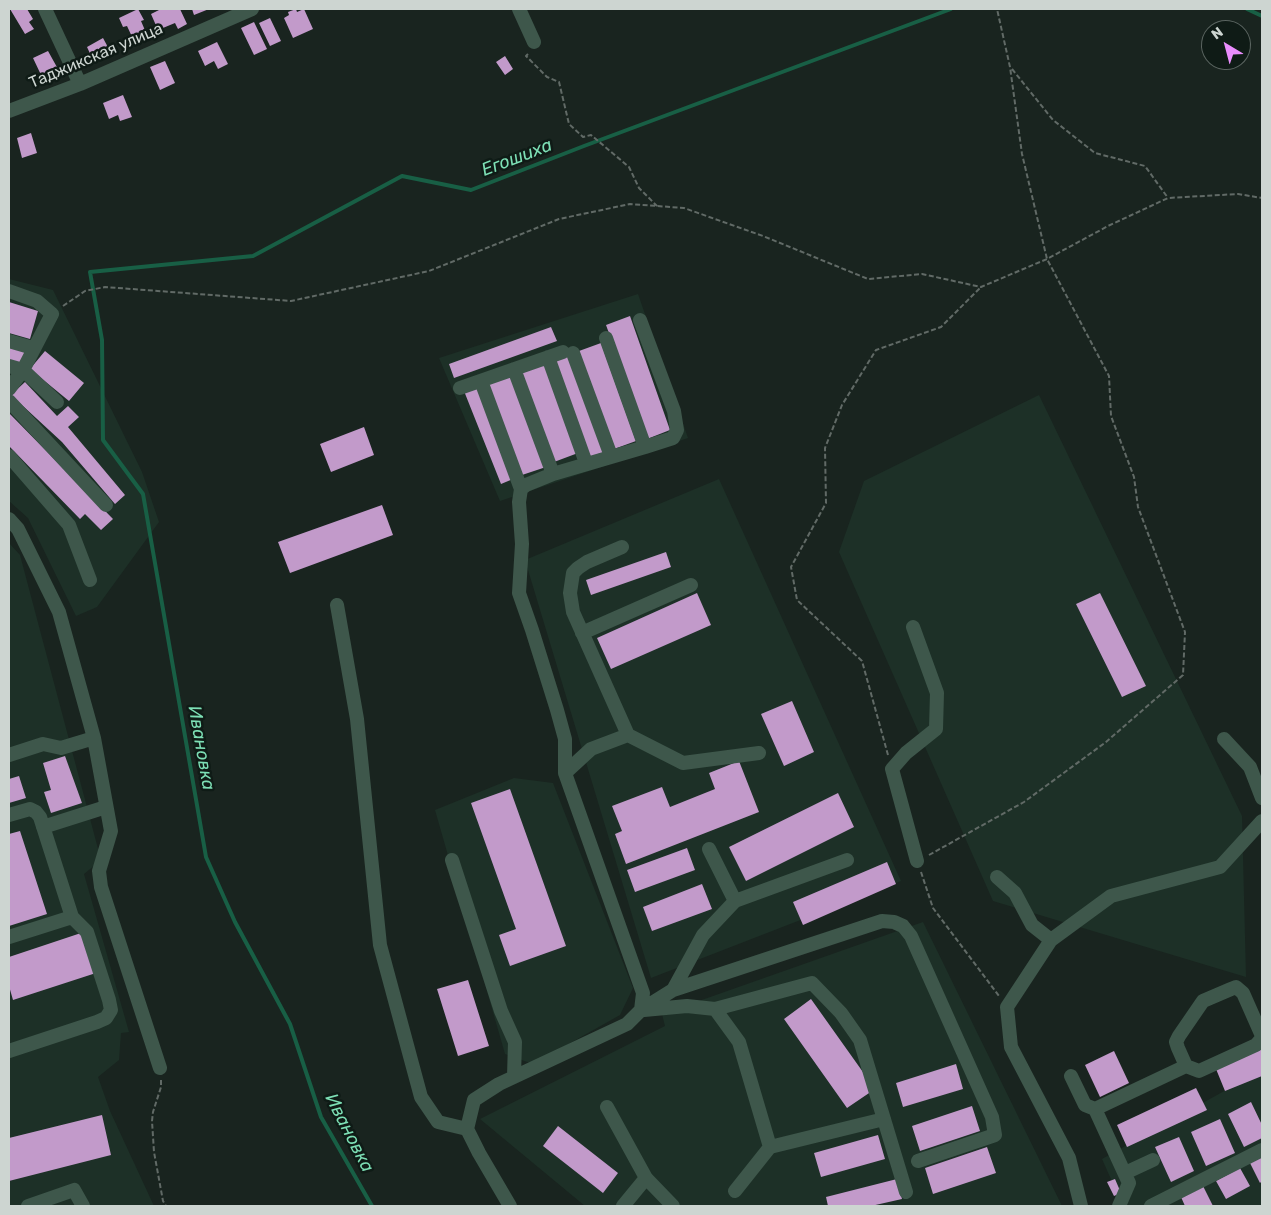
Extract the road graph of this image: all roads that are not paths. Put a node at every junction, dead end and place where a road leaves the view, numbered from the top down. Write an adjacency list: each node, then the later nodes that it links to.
1 (45, 9): 5 (street)
2 (252, 9): 5 (street, Таджикская улица)
3 (519, 9): 4 (street)
4 (534, 42)
5 (80, 84): 6 (street, Таджикская улица)
6 (9, 111)
7 (9, 291): 11 (street)
8 (640, 320): 21 (street)
9 (606, 338): 21 (street)
10 (9, 341): 11 (street)
11 (33, 348): 15 (street)
12 (548, 357): 14 (street); 23 (street); 24 (street)
13 (9, 366): 15 (street)
14 (514, 369): 16 (street); 25 (street)
15 (23, 370): 18 (street); 20 (street)
16 (481, 380): 17 (street); 26 (street)
17 (460, 388)
18 (9, 390)
19 (9, 401): 27 (street)
20 (57, 402)
21 (645, 447): 23 (street)
22 (9, 456): 30 (street)
23 (611, 456): 24 (street)
24 (586, 464): 25 (street)
25 (553, 474): 26 (street)
26 (521, 490): 40 (street)
27 (106, 505)
28 (9, 519): 36 (street)
29 (622, 547): 34 (street)
30 (90, 580)
31 (691, 585): 34 (street)
32 (337, 605): 67 (street)
33 (913, 627): 49 (street)
34 (582, 633): 35 (street)
35 (628, 735): 38 (street); 40 (street)
36 (94, 738): 39 (street); 42 (street)
37 (1224, 739): 41 (street)
38 (759, 753)
39 (9, 755)
40 (565, 773): 57 (street)
41 (1262, 798)
42 (106, 807): 45 (street); 61 (street)
43 (9, 815): 45 (street)
44 (1262, 821): 54 (street)
45 (43, 827): 52 (street)
46 (709, 849): 51 (street)
47 (452, 860): 62 (street)
48 (847, 860): 51 (street)
49 (917, 861)
50 (997, 877): 54 (street)
51 (735, 901): 55 (street)
52 (72, 917): 53 (street); 59 (street)
53 (9, 937)
54 (1051, 940): 81 (street)
55 (673, 990): 57 (street); 71 (street)
56 (715, 1009): 57 (street); 66 (street); 68 (street)
57 (641, 1010): 62 (street)
58 (1262, 1037): 60 (street); 60 (street)
59 (9, 1051)
60 (1186, 1066): 65 (street)
61 (160, 1068)
62 (514, 1076): 67 (street)
63 (1072, 1076): 65 (street)
64 (607, 1107): 73 (street)
65 (1095, 1109): 72 (street)
66 (884, 1119): 68 (street); 75 (street)
67 (467, 1129): 78 (street)
68 (770, 1147): 74 (street)
69 (1262, 1150): 83 (street)
70 (1154, 1160): 72 (street)
71 (918, 1161)
72 (1125, 1173): 82 (street)
73 (646, 1178): 79 (street); 80 (street)
74 (735, 1191)
75 (906, 1192)
76 (28, 1206): 77 (street)
77 (84, 1206)
78 (510, 1206)
79 (623, 1206)
80 (673, 1206)
81 (1081, 1206)
82 (1119, 1206)
83 (1151, 1206)

